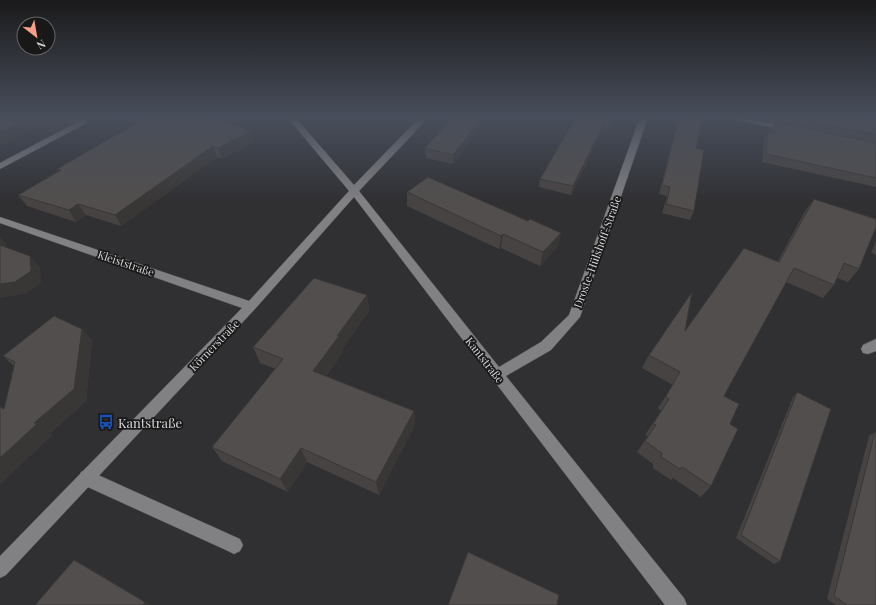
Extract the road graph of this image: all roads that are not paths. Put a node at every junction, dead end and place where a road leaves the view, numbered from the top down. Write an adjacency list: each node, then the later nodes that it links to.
1 (40, 145): 5 (street)
2 (315, 145): 6 (street, Kantstraße)
3 (398, 145): 6 (street, Körnerstraße)
4 (634, 145): 9 (street, Droste-Hülshoff-Straße)
5 (0, 166)
6 (354, 192): 8 (street, Körnerstraße); 9 (street, Kantstraße)
7 (0, 220): 8 (street, Kleiststraße)
8 (251, 306): 10 (street, Körnerstraße)
9 (496, 375): 13 (street, Kantstraße)
10 (87, 478): 11 (street); 12 (street, Körnerstraße)
11 (234, 545)
12 (0, 569)
13 (677, 605)

